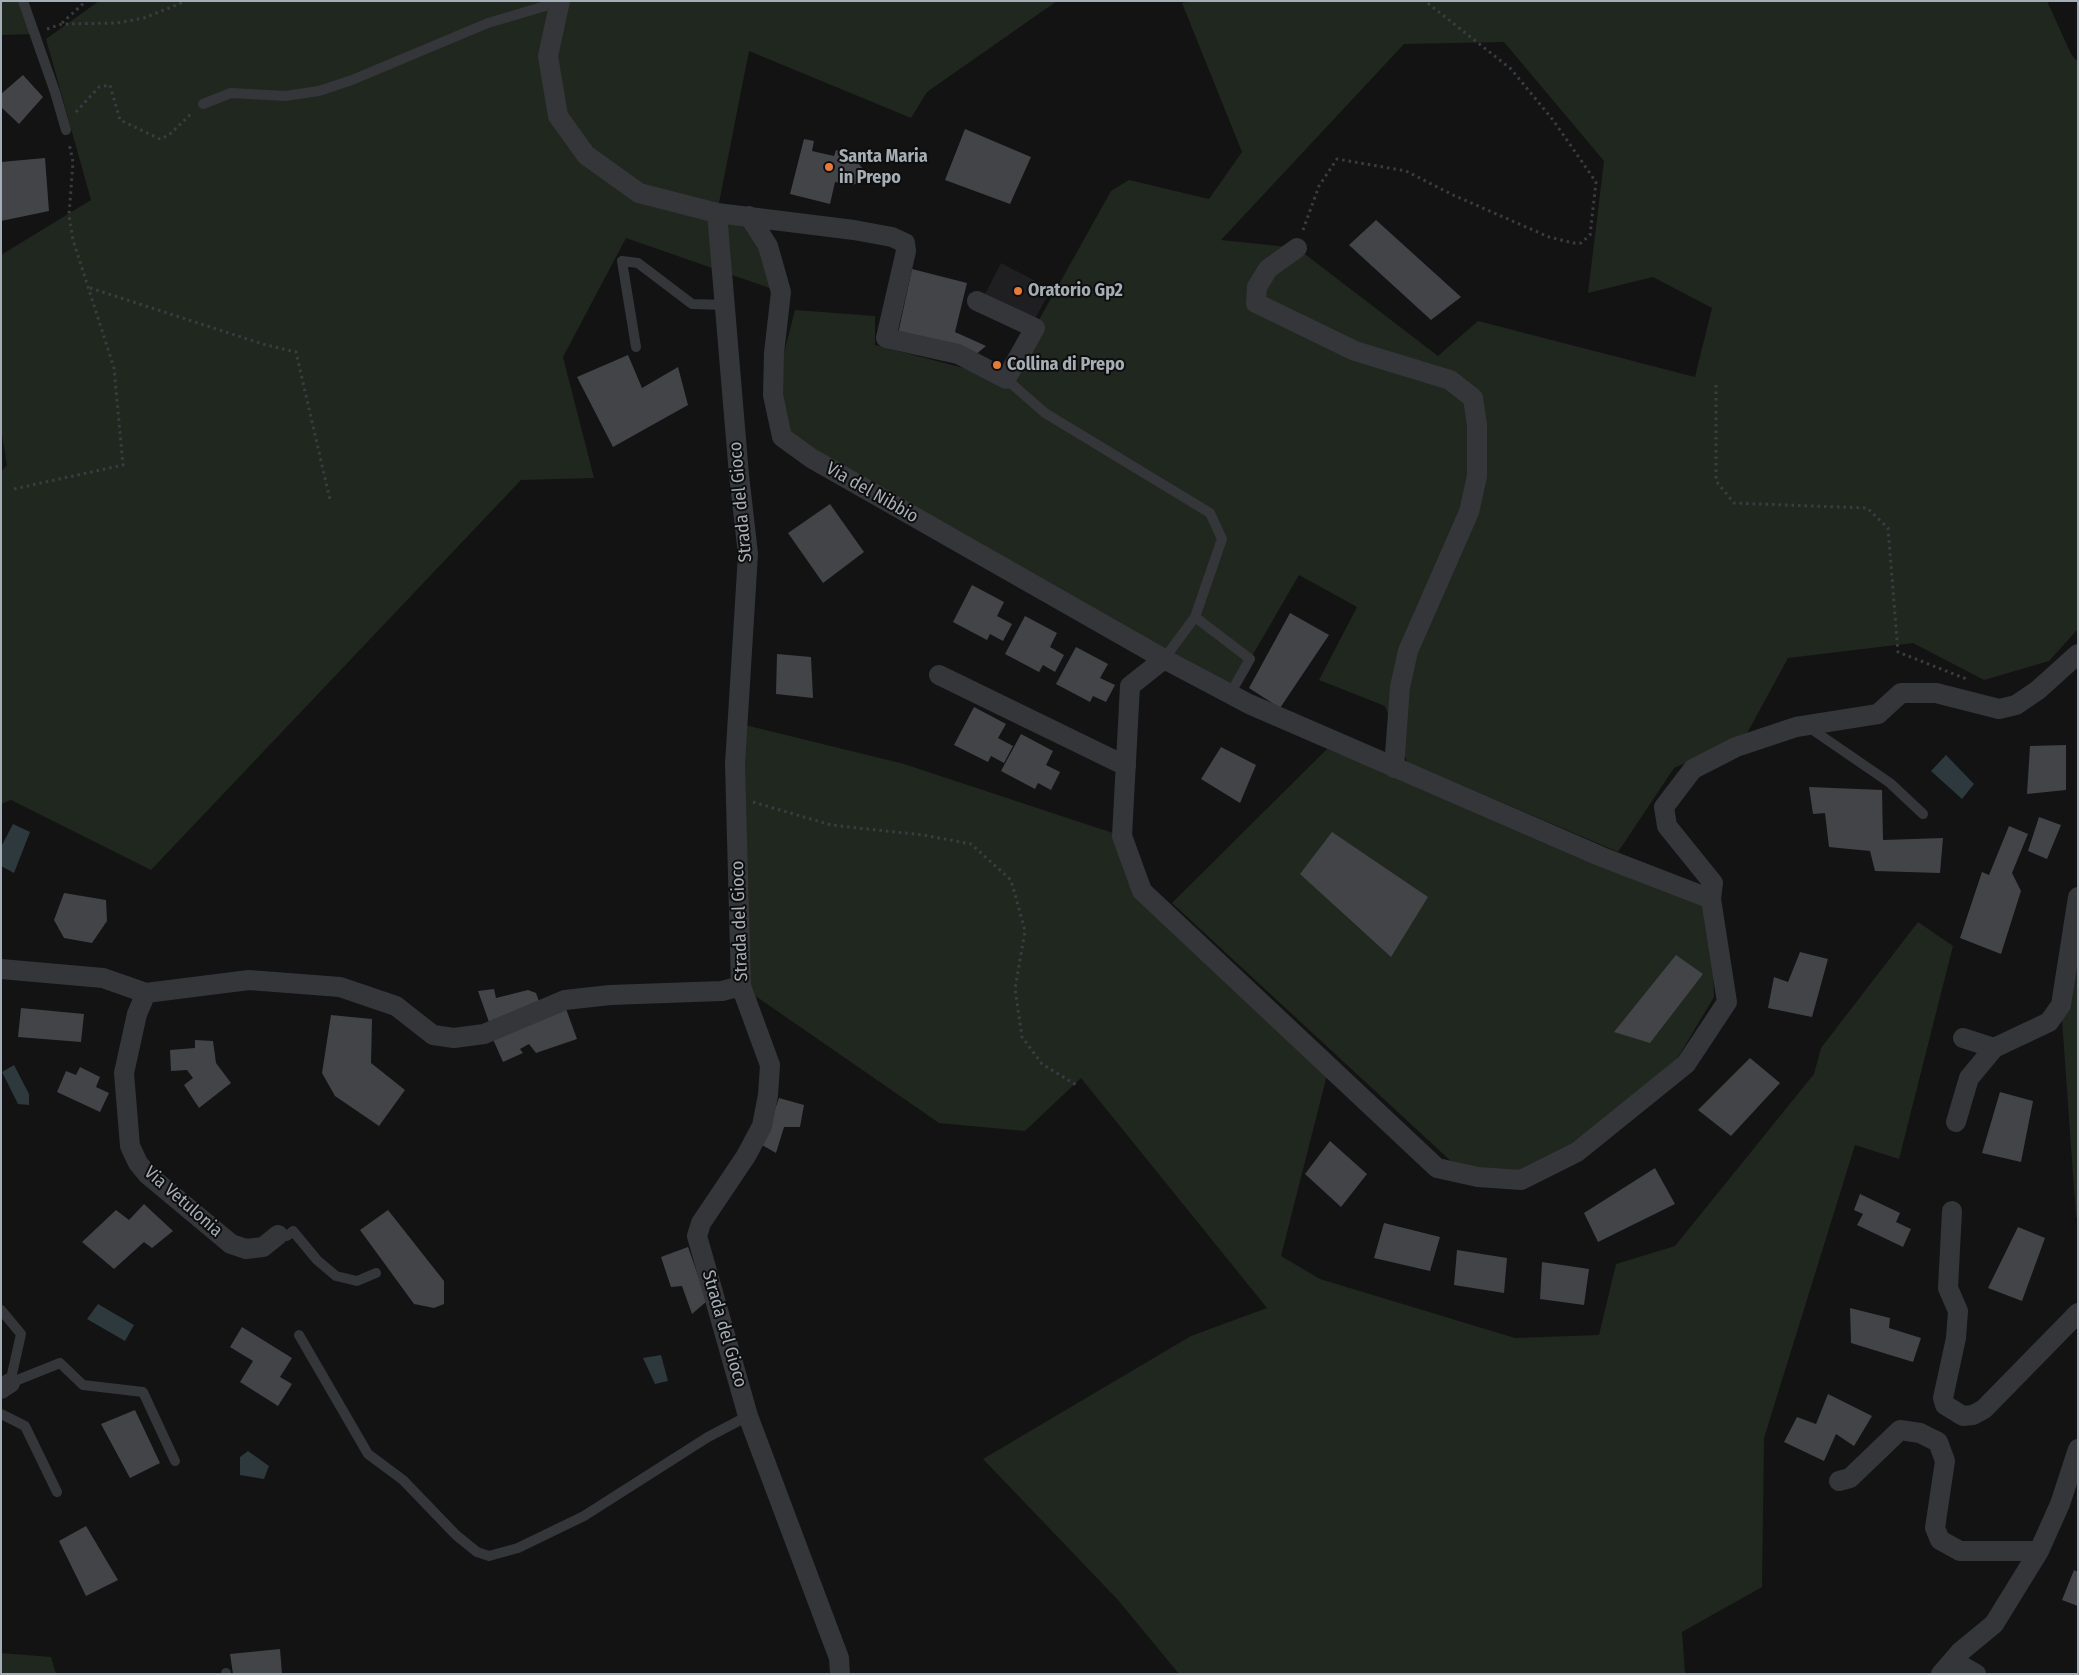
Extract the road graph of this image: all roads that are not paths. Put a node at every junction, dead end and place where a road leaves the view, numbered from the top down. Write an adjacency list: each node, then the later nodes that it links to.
1 (23, 1): 4 (lane)
2 (559, 2): 3 (lane); 5 (street)
3 (203, 104)
4 (65, 126)
5 (717, 213): 6 (street); 9 (street, Strada del Gioco)
6 (749, 216): 11 (street); 14 (street, Via del Nibbio)
7 (1297, 248): 19 (street)
8 (977, 300): 11 (street)
9 (725, 305): 10 (lane); 24 (street, Strada del Gioco)
10 (636, 348)
11 (1006, 379): 12 (lane)
12 (1195, 617): 14 (lane); 16 (lane)
13 (2078, 654): 17 (street)
14 (1164, 659): 16 (street, Via del Nibbio); 18 (street)
15 (940, 675): 18 (street)
16 (1230, 694): 19 (street, Via del Nibbio)
17 (1806, 726): 20 (lane); 22 (street)
18 (1126, 766): 22 (street)
19 (1394, 768): 22 (street, Via del Nibbio)
20 (1923, 814)
21 (2078, 897): 27 (street)
22 (1711, 899)
23 (4, 970): 25 (street)
24 (741, 986): 25 (street); 37 (street, Strada del Gioco)
25 (146, 993): 30 (street, Via Vetulonia)
26 (1964, 1038): 27 (street)
27 (1994, 1048): 28 (street)
28 (1956, 1122)
29 (1952, 1211): 33 (street)
30 (278, 1235): 31 (lane)
31 (376, 1272)
32 (1, 1310): 35 (lane)
33 (2078, 1313)
34 (299, 1334): 37 (lane)
35 (5, 1386): 39 (lane)
36 (1, 1414): 41 (lane)
37 (748, 1416): 44 (street, Strada del Gioco)
38 (2078, 1449): 42 (street)
39 (175, 1461)
40 (1839, 1481): 42 (street)
41 (57, 1492)
42 (2039, 1551): 43 (street)
43 (1947, 1667): 45 (street)
44 (840, 1674)
45 (1976, 1674)

